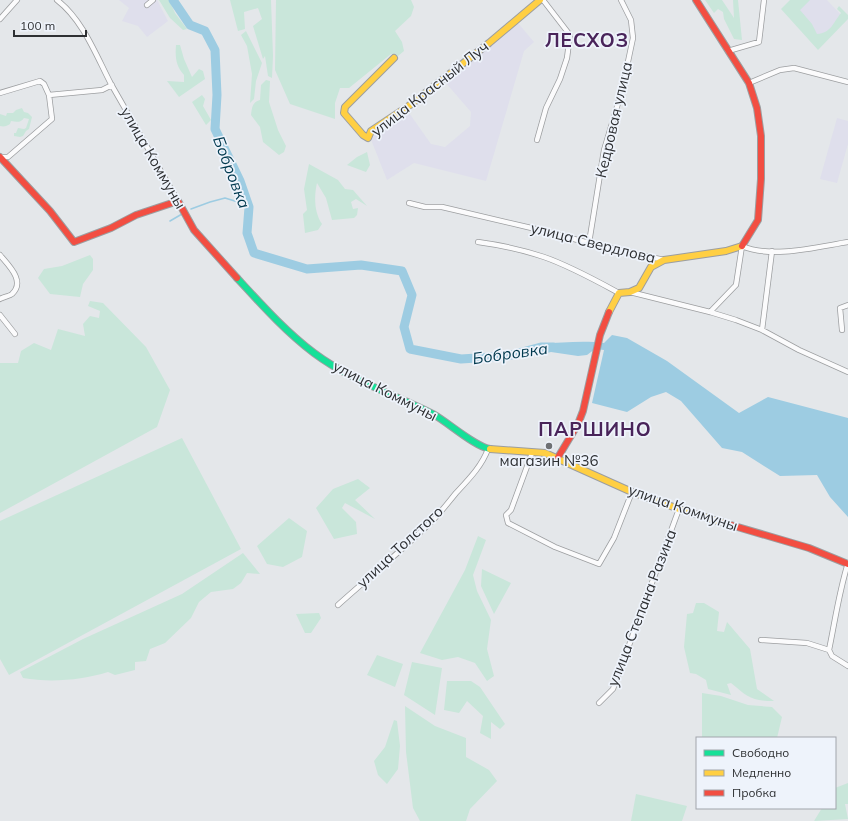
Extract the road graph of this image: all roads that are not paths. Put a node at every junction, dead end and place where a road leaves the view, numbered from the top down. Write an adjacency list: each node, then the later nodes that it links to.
1 (17, 0): 10 (street)
2 (57, 0): 15 (street, улица Коммуны)
3 (153, 0): 9 (street)
4 (540, 0): 12 (street, улица Красный Луч)
5 (543, 0): 18 (street)
6 (621, 0): 24 (street, Кедровая улица)
7 (696, 0): 11 (street)
8 (764, 0): 11 (street)
9 (147, 5)
10 (0, 19)
11 (728, 50): 14 (street)
12 (394, 58)
13 (848, 82): 14 (street)
14 (749, 83): 25 (street)
15 (112, 85): 17 (street); 20 (street, улица Коммуны)
16 (0, 93): 17 (street)
17 (49, 95): 19 (street)
18 (537, 140)
19 (0, 157): 20 (street)
20 (178, 201): 39 (street, улица Коммуны)
21 (409, 203): 24 (street, улица Свердлова)
22 (478, 242): 29 (street)
23 (848, 242): 26 (street, улица Свердлова)
24 (589, 243): 28 (street, улица Свердлова)
25 (742, 246): 26 (street, улица Свердлова); 28 (street, улица Свердлова); 33 (street)
26 (772, 251): 35 (street)
27 (0, 255): 31 (street)
28 (664, 260): 30 (street)
29 (619, 292): 30 (street); 41 (street)
30 (630, 292): 33 (street)
31 (0, 299)
32 (848, 306): 36 (street)
33 (710, 312): 35 (street)
34 (0, 315): 37 (street)
35 (762, 330): 38 (street)
36 (842, 330)
37 (15, 334)
38 (848, 372)
39 (488, 449): 40 (street, улица Коммуны); 45 (street, улица Толстого)
40 (532, 453): 41 (street, улица Коммуны); 42 (street)
41 (558, 459): 42 (street, улица Коммуны)
42 (632, 492): 43 (street, улица Коммуны)
43 (679, 509): 44 (street, улица Коммуны); 49 (street, улица Степана Разина)
44 (848, 563): 47 (street)
45 (338, 605)
46 (761, 640): 47 (street)
47 (829, 650): 48 (street)
48 (848, 666)
49 (599, 703)

